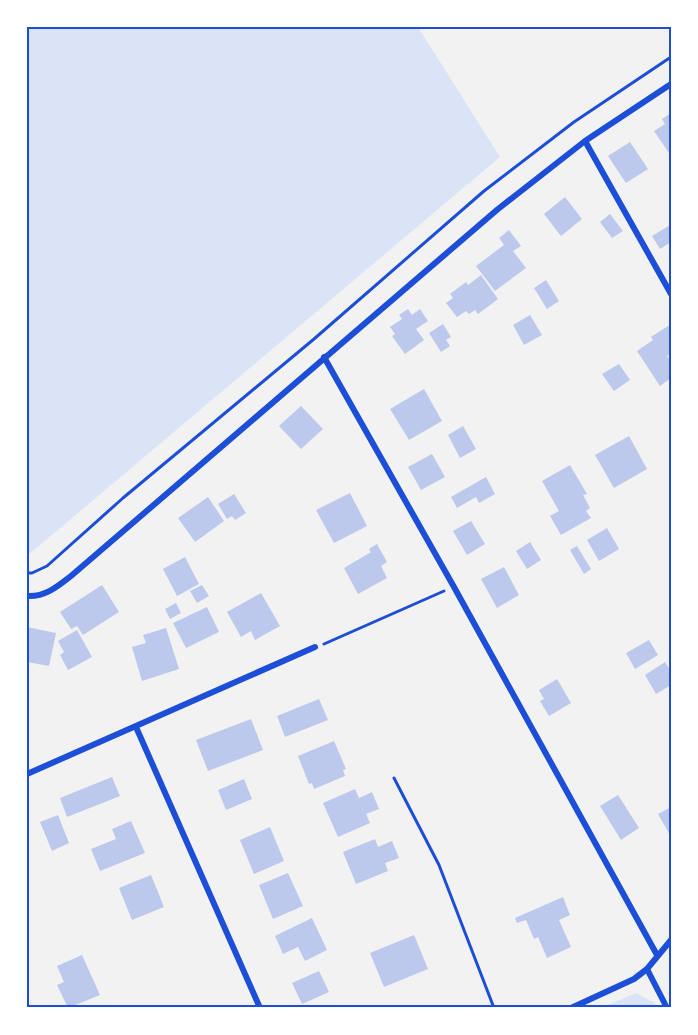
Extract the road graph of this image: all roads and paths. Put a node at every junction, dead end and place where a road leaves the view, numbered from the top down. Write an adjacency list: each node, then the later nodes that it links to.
1 (671, 57): 6 (path)
2 (671, 84): 3 (street)
3 (585, 141): 4 (street); 5 (street)
4 (671, 294)
5 (324, 357): 7 (street); 8 (street)
6 (27, 573)
7 (454, 587): 9 (path); 14 (street)
8 (27, 596)
9 (315, 648): 10 (street)
10 (136, 727): 11 (street); 16 (street)
11 (27, 774)
12 (394, 778): 17 (path)
13 (671, 940): 14 (street)
14 (657, 955): 15 (street)
15 (646, 969): 18 (street); 19 (street)
16 (260, 1008)
17 (494, 1008)
18 (571, 1008)
19 (667, 1008)

